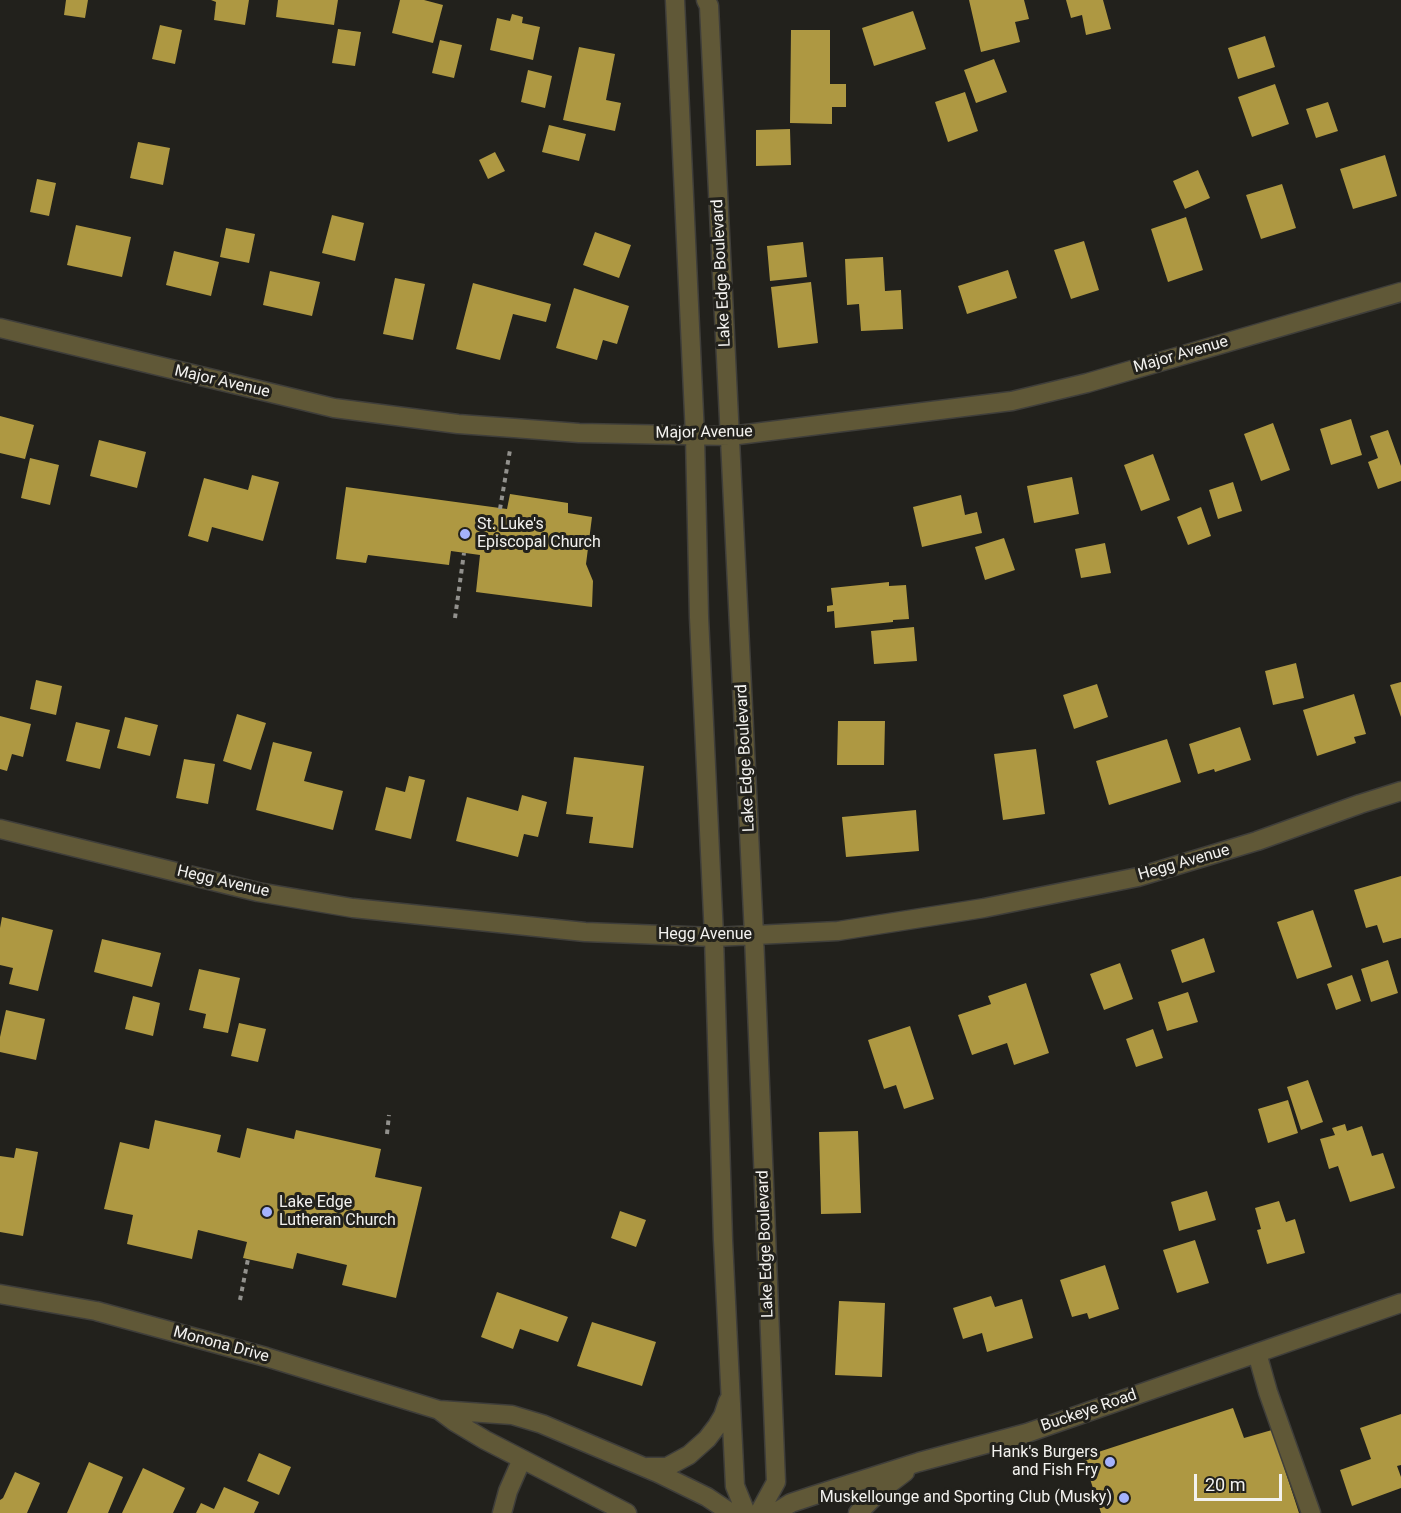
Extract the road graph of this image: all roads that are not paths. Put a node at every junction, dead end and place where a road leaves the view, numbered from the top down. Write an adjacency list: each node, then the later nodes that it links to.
1 (675, 0): 5 (street)
2 (706, 0): 6 (street, Lake Edge Boulevard)
3 (1401, 292): 6 (street, Major Avenue)
4 (0, 328): 5 (street, Major Avenue)
5 (695, 436): 6 (street, Major Avenue); 10 (street)
6 (730, 436): 9 (street, Lake Edge Boulevard)
7 (1401, 791): 9 (street, Hegg Avenue)
8 (0, 829): 10 (street, Hegg Avenue)
9 (754, 935): 10 (street, Hegg Avenue); 23 (street, Lake Edge Boulevard)
10 (714, 937): 14 (street)
11 (0, 1294): 15 (street, Monona Drive)
12 (1401, 1303): 13 (street, Buckeye Road)
13 (1257, 1353): 17 (street, Buckeye Road); 26 (street)
14 (731, 1393): 18 (street); 22 (street)
15 (439, 1410): 16 (street, Monona Drive); 18 (street, Monona Drive)
16 (522, 1459): 19 (street); 20 (street, Monona Drive)
17 (919, 1462): 24 (street, Buckeye Road); 25 (street)
18 (645, 1467): 21 (street, Monona Drive)
19 (502, 1513)
20 (627, 1513)
21 (731, 1513)
22 (746, 1513)
23 (759, 1513)
24 (775, 1513)
25 (858, 1513)
26 (1311, 1513)

